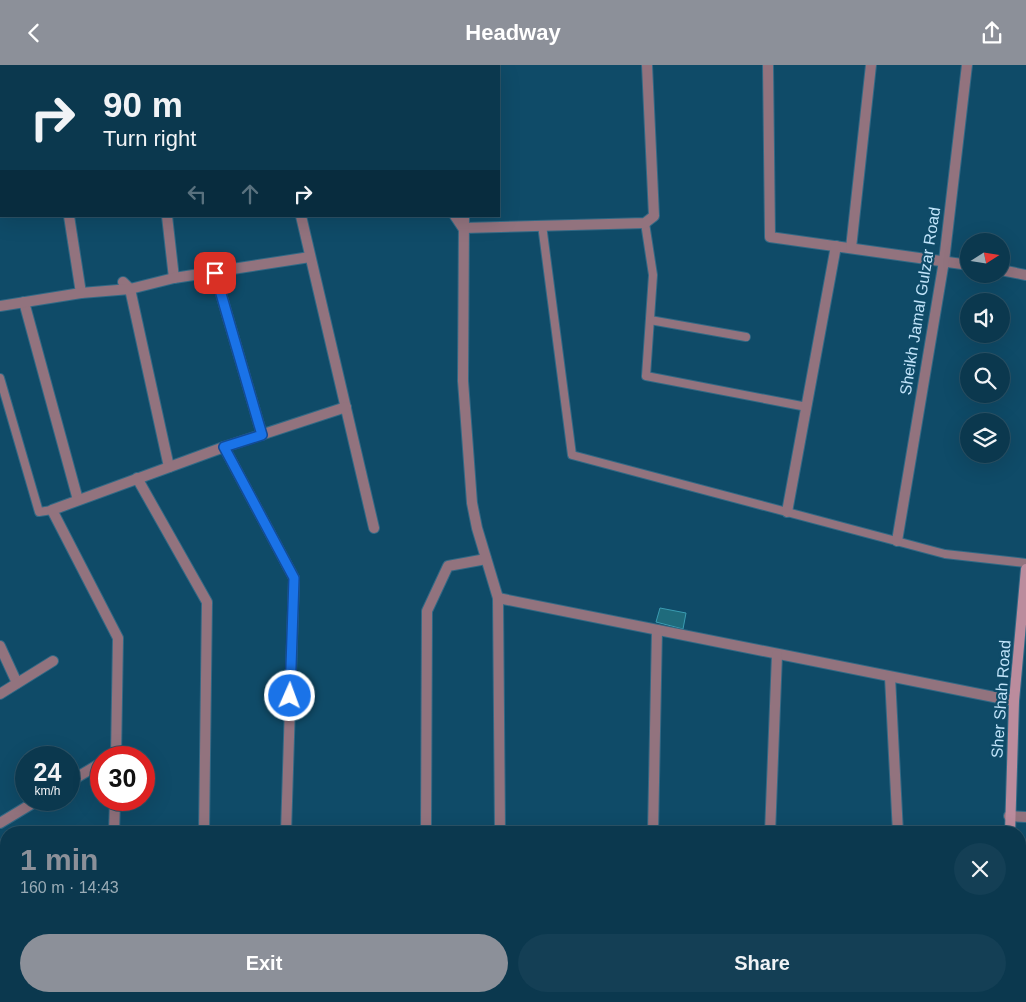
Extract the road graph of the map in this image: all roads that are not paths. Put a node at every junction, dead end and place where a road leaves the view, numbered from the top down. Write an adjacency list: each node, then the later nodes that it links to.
1 (647, 65): 10 (street)
2 (768, 65): 13 (street)
3 (871, 65): 14 (street)
4 (966, 65): 16 (street, Sheikh Jamal Gulzar Road)
5 (68, 217): 23 (street)
6 (167, 217): 21 (street)
7 (301, 217): 15 (street)
8 (456, 217): 12 (street)
9 (464, 217): 12 (street)
10 (646, 223): 11 (street); 26 (lane)
11 (542, 225): 12 (street); 37 (lane)
12 (463, 227): 40 (street)
13 (836, 246): 14 (street); 30 (street)
14 (851, 248): 16 (street)
15 (310, 257): 19 (street); 29 (street)
16 (944, 261): 17 (street); 39 (street, Sheikh Jamal Gulzar Road)
17 (960, 264)
18 (1010, 272): 20 (street)
19 (215, 273): 21 (street); 31 (street)
20 (1026, 275)
21 (174, 278): 22 (street)
22 (126, 286): 23 (street); 33 (street)
23 (81, 293): 24 (street)
24 (24, 302): 25 (street); 35 (street)
25 (0, 306)
26 (650, 320): 27 (lane); 30 (lane)
27 (746, 337)
28 (0, 378): 36 (lane)
29 (346, 407): 31 (street); 38 (street)
30 (807, 407): 37 (street)
31 (262, 435): 32 (street)
32 (224, 447): 33 (street); 60 (street)
33 (169, 467): 34 (street)
34 (137, 479): 35 (street); 59 (street)
35 (78, 500): 36 (street)
36 (52, 510): 52 (street)
37 (787, 512): 39 (lane)
38 (374, 529)
39 (897, 541): 41 (lane)
40 (486, 559): 43 (street); 61 (street)
41 (1026, 563)
42 (1026, 569): 51 (main road, Sher Shah Road)
43 (498, 598): 44 (street); 62 (street)
44 (657, 631): 46 (street); 63 (street)
45 (0, 646): 49 (street)
46 (777, 655): 48 (street); 64 (street)
47 (53, 661): 49 (street)
48 (890, 677): 51 (street); 65 (street)
49 (17, 683): 50 (street)
50 (0, 694)
51 (1014, 701): 55 (main road, Sher Shah Road)
52 (114, 746)
53 (20, 811): 57 (street)
54 (115, 811): 58 (street)
55 (1009, 816): 56 (street); 66 (main road, Sher Shah Road)
56 (1026, 817)
57 (0, 823)
58 (114, 826)
59 (204, 826)
60 (286, 826)
61 (426, 826)
62 (500, 826)
63 (653, 826)
64 (770, 826)
65 (898, 826)
66 (1010, 826)

